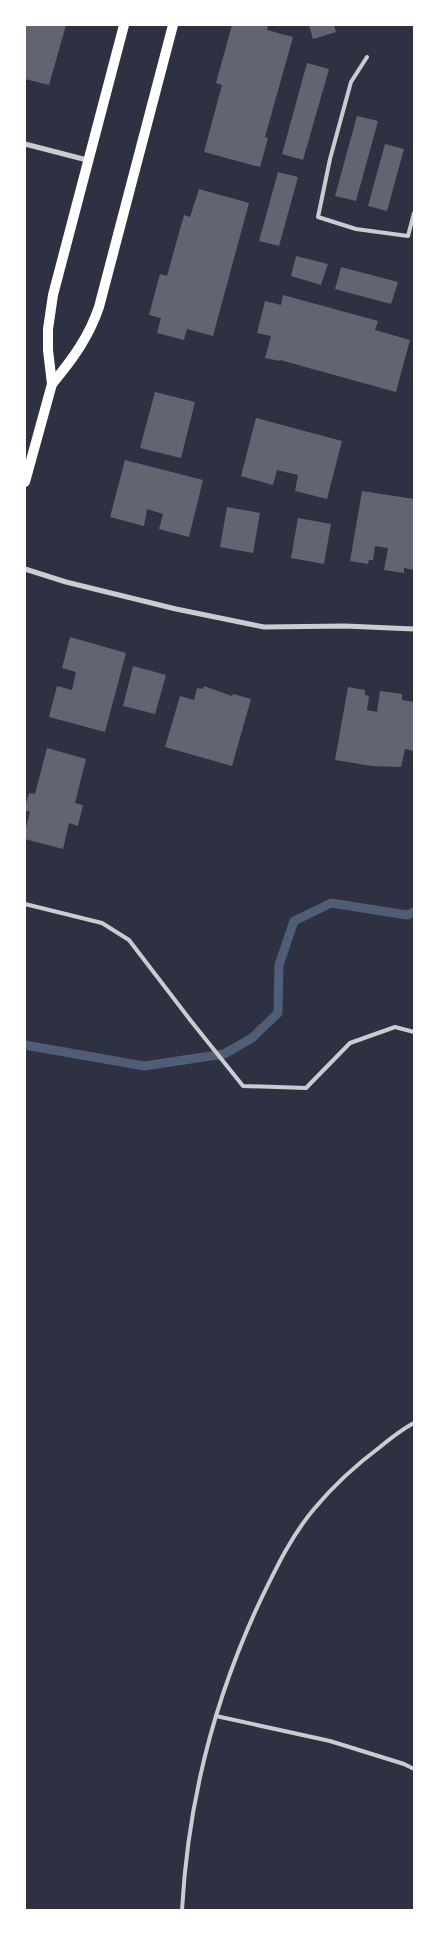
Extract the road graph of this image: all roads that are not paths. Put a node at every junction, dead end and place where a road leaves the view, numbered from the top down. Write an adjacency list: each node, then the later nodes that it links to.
1 (124, 25): 5 (main road)
2 (174, 25): 7 (main road)
3 (367, 57): 6 (lane)
4 (25, 144): 5 (street)
5 (87, 160): 7 (main road)
6 (414, 213)
7 (52, 384): 8 (main road)
8 (25, 482)
9 (25, 569): 10 (street)
10 (414, 629)
11 (25, 904): 12 (lane)
12 (414, 1032)
13 (414, 1423): 14 (lane)
14 (216, 1716): 15 (lane); 16 (lane)
15 (414, 1769)
16 (182, 1910)

